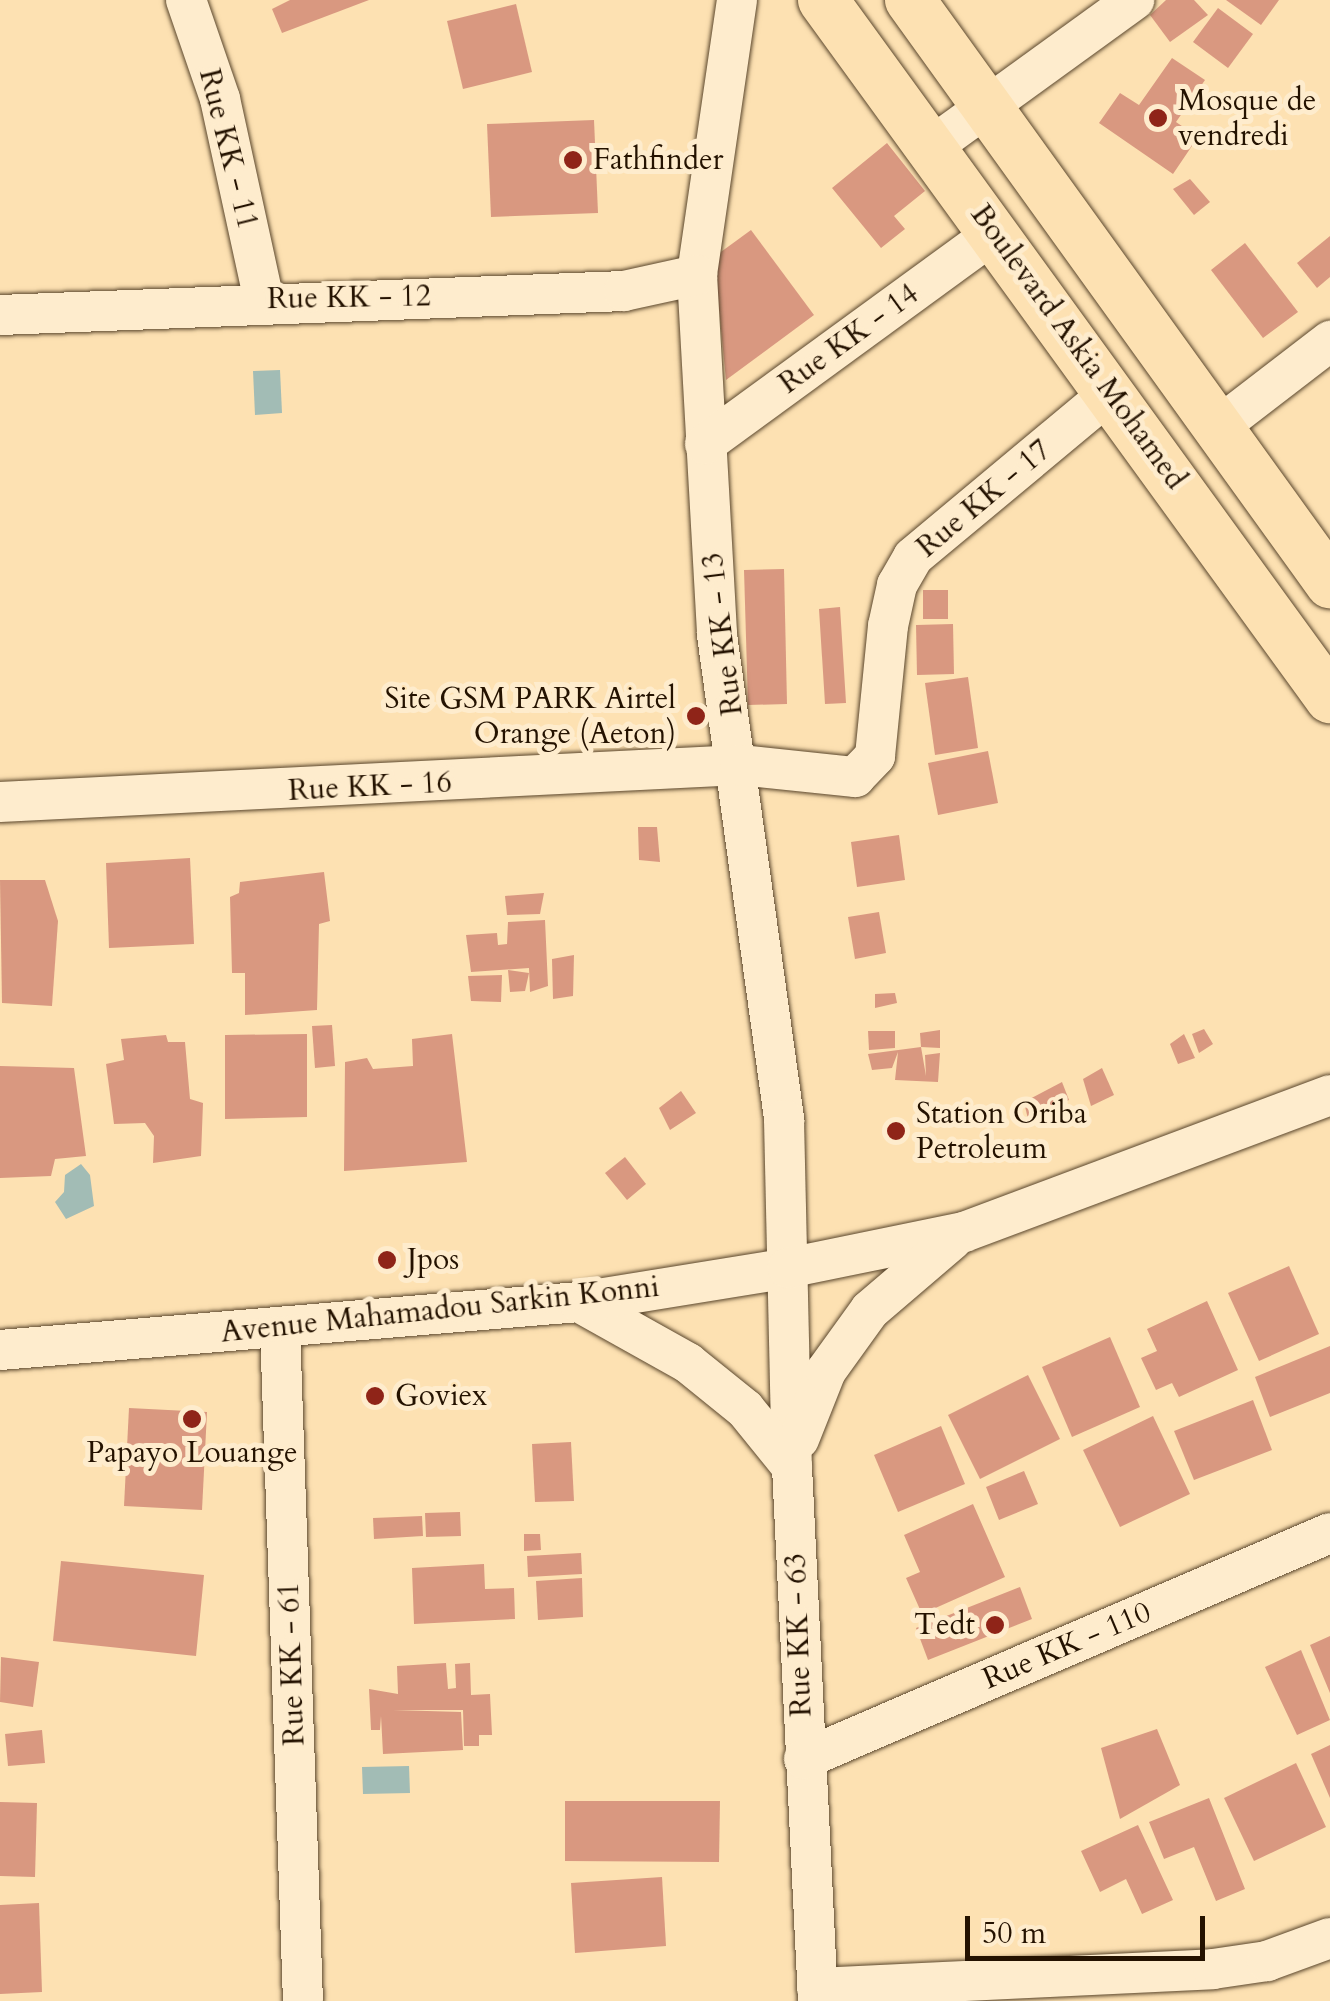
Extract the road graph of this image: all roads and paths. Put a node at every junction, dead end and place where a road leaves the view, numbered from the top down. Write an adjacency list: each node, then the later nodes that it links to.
1 (186, 0): 10 (street, Rue KK - 11)
2 (736, 0): 9 (street, Rue KK - 13)
3 (823, 0): 7 (main road, Boulevard Askia Mohamed)
4 (910, 0): 6 (main road)
5 (1134, 0): 6 (street)
6 (988, 102): 7 (street); 14 (main road)
7 (931, 147): 8 (main road, Boulevard Askia Mohamed)
8 (993, 234): 13 (main road, Boulevard Askia Mohamed); 15 (street, Rue KK - 14)
9 (698, 275): 10 (street, Rue KK - 12); 15 (street, Rue KK - 13)
10 (264, 300): 11 (street, Rue KK - 12)
11 (0, 314)
12 (1330, 342): 14 (street)
13 (1110, 392): 17 (main road, Boulevard Askia Mohamed); 19 (street, Rue KK - 17)
14 (1217, 428): 16 (main road)
15 (705, 444): 18 (street, Rue KK - 13)
16 (1330, 583)
17 (1330, 698)
18 (740, 766): 19 (street, Rue KK - 16); 20 (street, Rue KK - 16); 23 (street, Rue KK - 13)
19 (836, 779)
20 (0, 802)
21 (1330, 1095): 22 (street, Avenue Mahamadou Sarkin Konni)
22 (964, 1232): 23 (street, Avenue Mahamadou Sarkin Konni); 27 (street)
23 (788, 1268): 24 (street, Avenue Mahamadou Sarkin Konni); 27 (street, Rue KK - 63)
24 (578, 1302): 25 (street, Avenue Mahamadou Sarkin Konni); 27 (street)
25 (280, 1327): 26 (street, Avenue Mahamadou Sarkin Konni); 32 (street, Rue KK - 61)
26 (0, 1350)
27 (792, 1468): 29 (street, Rue KK - 63)
28 (1330, 1533): 29 (street, Rue KK - 110)
29 (804, 1759): 31 (street, Rue KK - 63)
30 (1330, 1938): 31 (street)
31 (818, 1994)
32 (303, 2001)

